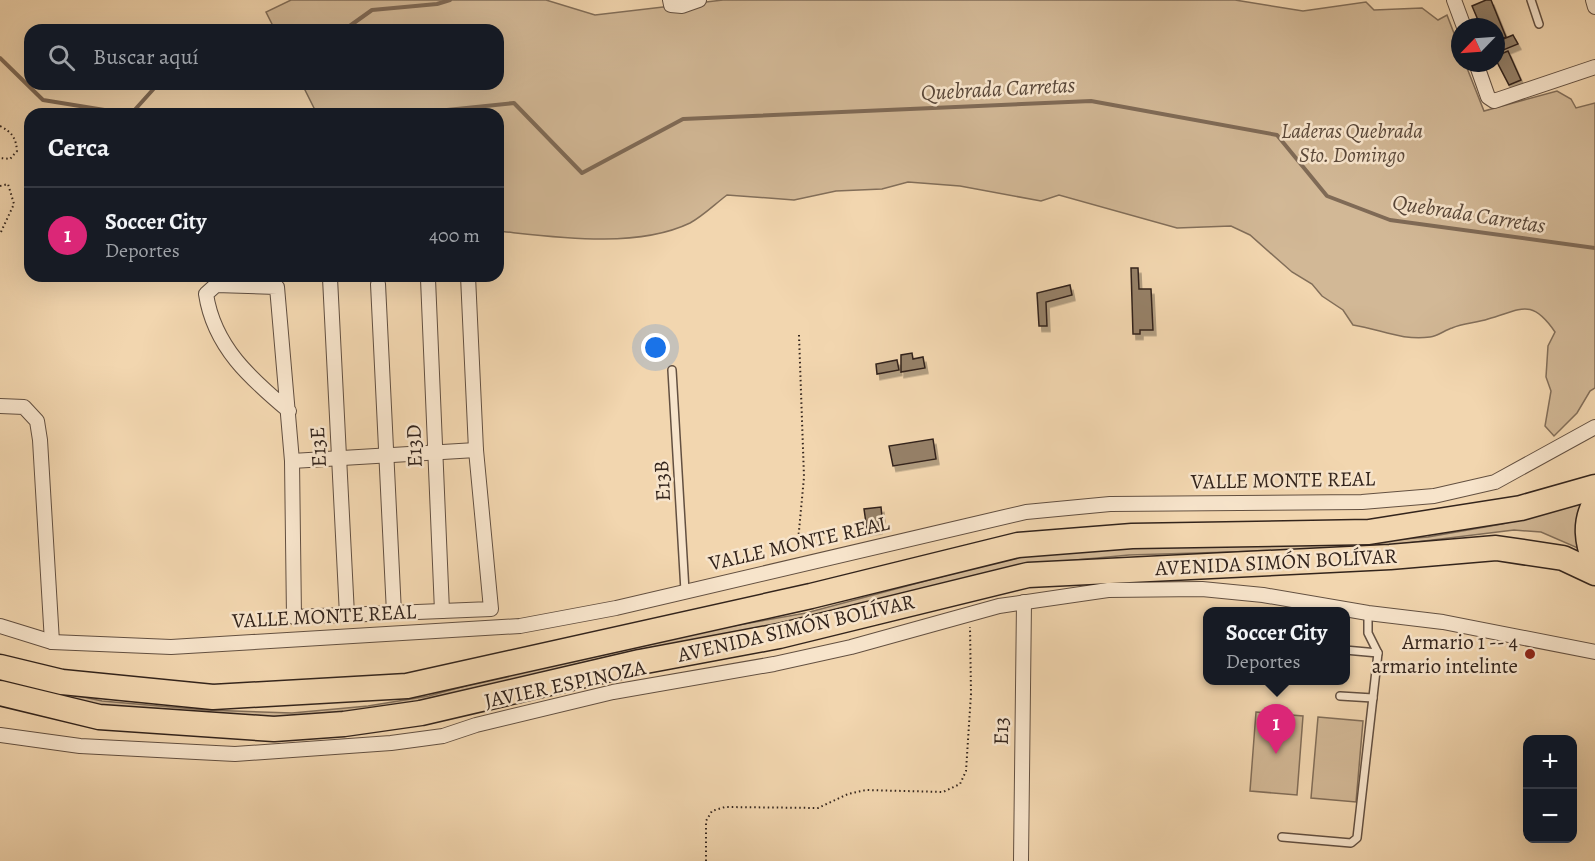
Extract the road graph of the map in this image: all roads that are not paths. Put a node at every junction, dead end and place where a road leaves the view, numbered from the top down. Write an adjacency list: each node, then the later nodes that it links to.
1 (699, 0): 5 (street)
2 (1454, 0): 7 (street)
3 (1532, 0): 8 (lane)
4 (1593, 0): 6 (street)
5 (670, 3)
6 (1595, 7)
7 (1461, 18)
8 (1539, 24)
9 (1595, 67): 10 (street)
10 (1479, 72)
11 (330, 282): 22 (street, E13E)
12 (428, 282): 20 (street, E13D)
13 (468, 282): 19 (street)
14 (378, 284): 21 (street)
15 (672, 370): 28 (lane, E13B)
16 (0, 406): 39 (street)
17 (289, 411): 17 (street); 23 (street)
18 (1595, 427): 28 (street, VALLE MONTE REAL)
19 (476, 450): 20 (street); 32 (street)
20 (435, 452): 21 (street); 32 (street, E13D)
21 (386, 455): 22 (street); 33 (street)
22 (339, 458): 23 (street); 35 (street, E13E)
23 (292, 461): 35 (street)
24 (1595, 488): 43 (highway, AVENIDA SIMÓN BOLÍVAR)
25 (1595, 503): 26 (highway)
26 (1595, 563)
27 (1595, 573): 44 (highway, AVENIDA SIMÓN BOLÍVAR)
28 (686, 591): 37 (street, VALLE MONTE REAL)
29 (1024, 602): 30 (street, JAVIER ESPINOZA); 47 (street, JAVIER ESPINOZA); 49 (street, E13)
30 (1333, 607)
31 (1350, 610): 34 (street, JAVIER ESPINOZA)
32 (442, 611): 33 (street)
33 (392, 613): 35 (street); 37 (street); 38 (street)
34 (1368, 613): 41 (street, JAVIER ESPINOZA); 42 (lane)
35 (347, 615)
36 (0, 626): 39 (street, VALLE MONTE REAL)
37 (402, 632): 38 (street, VALLE MONTE REAL)
38 (380, 633): 39 (street, VALLE MONTE REAL)
39 (52, 642)
40 (1350, 650): 42 (lane)
41 (1595, 652)
42 (1378, 653): 46 (lane)
43 (0, 667)
44 (0, 693)
45 (1340, 696): 46 (lane)
46 (1373, 698): 48 (lane)
47 (0, 735)
48 (1282, 837)
49 (1021, 861)

